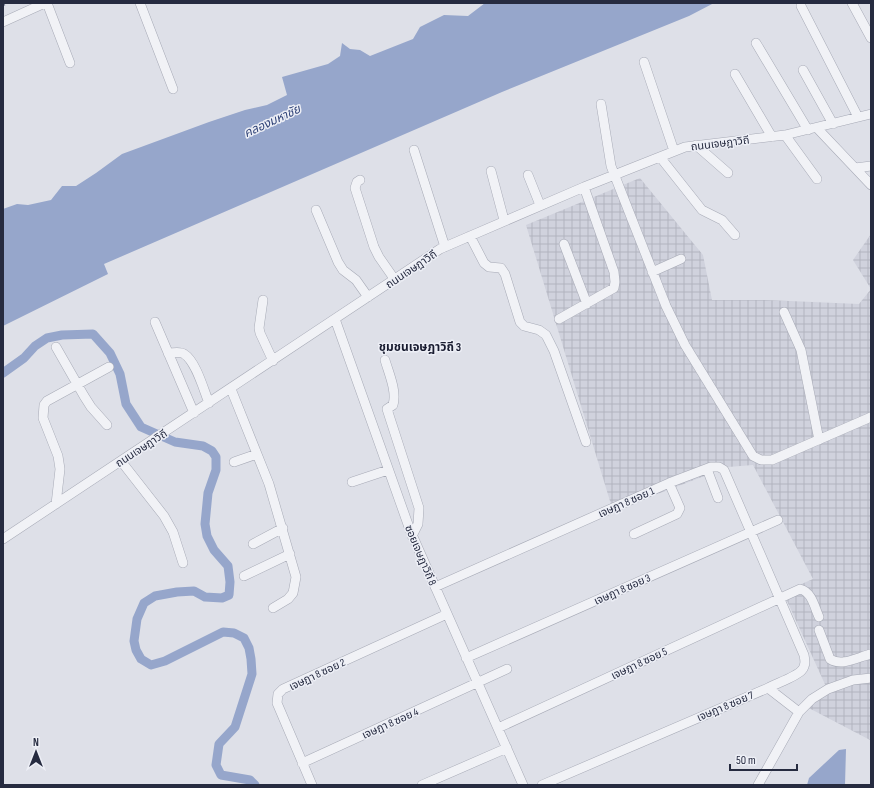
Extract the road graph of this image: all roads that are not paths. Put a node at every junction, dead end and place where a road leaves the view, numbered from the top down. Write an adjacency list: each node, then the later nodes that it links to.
1 (46, 3): 5 (street); 9 (street)
2 (140, 3): 12 (street)
3 (852, 3): 6 (street)
4 (801, 6): 15 (street)
5 (3, 22)
6 (871, 38)
7 (756, 43): 17 (street)
8 (644, 62): 22 (street)
9 (70, 63)
10 (803, 70): 16 (street)
11 (735, 74): 19 (street)
12 (173, 89)
13 (601, 104): 29 (street)
14 (871, 114): 15 (street, ถนนเจษฎาวิถี)
15 (858, 117): 16 (street, ถนนเจษฎาวิถี)
16 (833, 124): 17 (street, ถนนเจษฎาวิถี)
17 (812, 129): 18 (street, ถนนเจษฎาวิถี); 25 (street)
18 (785, 135): 19 (street, ถนนเจษฎาวิถี); 30 (street)
19 (772, 137): 20 (street, ถนนเจษฎาวิถี)
20 (696, 145): 22 (street, ถนนเจษฎาวิถี); 27 (street)
21 (414, 150): 40 (street)
22 (674, 151): 23 (street, ถนนเจษฎาวิถี)
23 (660, 157): 29 (street, ถนนเจษฎาวิถี); 37 (street)
24 (871, 166): 25 (street)
25 (855, 168): 32 (street)
26 (491, 171): 36 (street)
27 (728, 173)
28 (528, 175): 34 (street)
29 (614, 175): 33 (street, ถนนเจษฎาวิถี); 42 (street)
30 (816, 179)
31 (360, 180): 43 (street)
32 (871, 185)
33 (584, 187): 34 (street, ถนนเจษฎาวิถี); 46 (street)
34 (540, 205): 36 (street, ถนนเจษฎาวิถี)
35 (316, 210): 44 (street)
36 (504, 220): 38 (street, ถนนเจษฎาวิถี)
37 (735, 235)
38 (470, 236): 40 (street, ถนนเจษฎาวิถี); 63 (street)
39 (564, 244): 46 (street)
40 (445, 247): 43 (street, ถนนเจษฎาวิถี)
41 (681, 260): 42 (street)
42 (652, 272): 62 (street)
43 (395, 280): 44 (street, ถนนเจษฎาวิถี)
44 (368, 298): 48 (street, ถนนเจษฎาวิถี)
45 (263, 300): 54 (street)
46 (587, 304): 49 (street)
47 (784, 312): 62 (street)
48 (335, 319): 54 (street, ถนนเจษฎาวิถี); 68 (street, ซอยเจษฎาวิถี 8)
49 (559, 319)
50 (155, 322): 52 (street)
51 (56, 347): 56 (street)
52 (168, 353): 58 (street); 59 (street)
53 (385, 360): 77 (street)
54 (273, 361): 57 (street, ถนนเจษฎาวิถี)
55 (109, 367): 56 (street)
56 (77, 385): 61 (street); 72 (street)
57 (231, 389): 58 (street, ถนนเจษฎาวิถี); 64 (street)
58 (209, 403): 59 (street, ถนนเจษฎาวิถี)
59 (194, 413): 65 (street, ถนนเจษฎาวิถี)
60 (871, 417): 62 (street)
61 (107, 424)
62 (819, 440)
63 (586, 442)
64 (257, 454): 66 (street); 74 (street)
65 (121, 461): 72 (street, ถนนเจษฎาวิถี); 81 (street)
66 (234, 462)
67 (707, 469): 70 (street, เจษฎา 8 ซอย 1); 71 (street); 75 (street, เจษฎา 8 ซอย 1)
68 (388, 470): 69 (street); 77 (street, ซอยเจษฎาวิถี 8)
69 (352, 482)
70 (669, 483): 76 (street); 84 (street, เจษฎา 8 ซอย 1)
71 (718, 498)
72 (56, 504): 78 (street, ถนนเจษฎาวิถี)
73 (778, 520): 75 (street, เจษฎา 8 ซอย 3)
74 (282, 528): 79 (street); 80 (street)
75 (750, 532): 82 (street, เจษฎา 8 ซอย 1); 91 (street, เจษฎา 8 ซอย 3)
76 (634, 534)
77 (412, 536): 84 (street, ซอยเจษฎาวิถี 8)
78 (3, 539)
79 (253, 544)
80 (290, 554): 83 (street); 86 (street)
81 (183, 563)
82 (765, 565): 85 (street, เจษฎา 8 ซอย 7)
83 (244, 576)
84 (435, 587): 87 (street, ซอยเจษฎาวิถี 8)
85 (780, 598): 88 (street, เจษฎา 8 ซอย 5); 95 (street, เจษฎา 8 ซอย 7); 97 (street, เจษฎา 8 ซอย 5)
86 (273, 608)
87 (447, 614): 91 (street, ซอยเจษฎาวิถี 8); 99 (street, เจษฎา 8 ซอย 2)
88 (819, 617)
89 (819, 630): 90 (street)
90 (871, 654)
91 (466, 658): 94 (street, ซอยเจษฎาวิถี 8)
92 (507, 669): 94 (street, เจษฎา 8 ซอย 4)
93 (871, 678): 96 (street)
94 (478, 683): 97 (street, ซอยเจษฎาวิถี 8); 99 (street, เจษฎา 8 ซอย 4)
95 (768, 688): 96 (street); 103 (street, เจษฎา 8 ซอย 7)
96 (799, 712): 104 (street)
97 (498, 728): 98 (street, ซอยเจษฎาวิถี 8)
98 (507, 748): 101 (street); 102 (street, ซอยเจษฎาวิถี 8)
99 (302, 763): 100 (street, เจษฎา 8 ซอย 2)
100 (310, 783)
101 (422, 785)
102 (524, 785)
103 (542, 785)
104 (758, 785)

